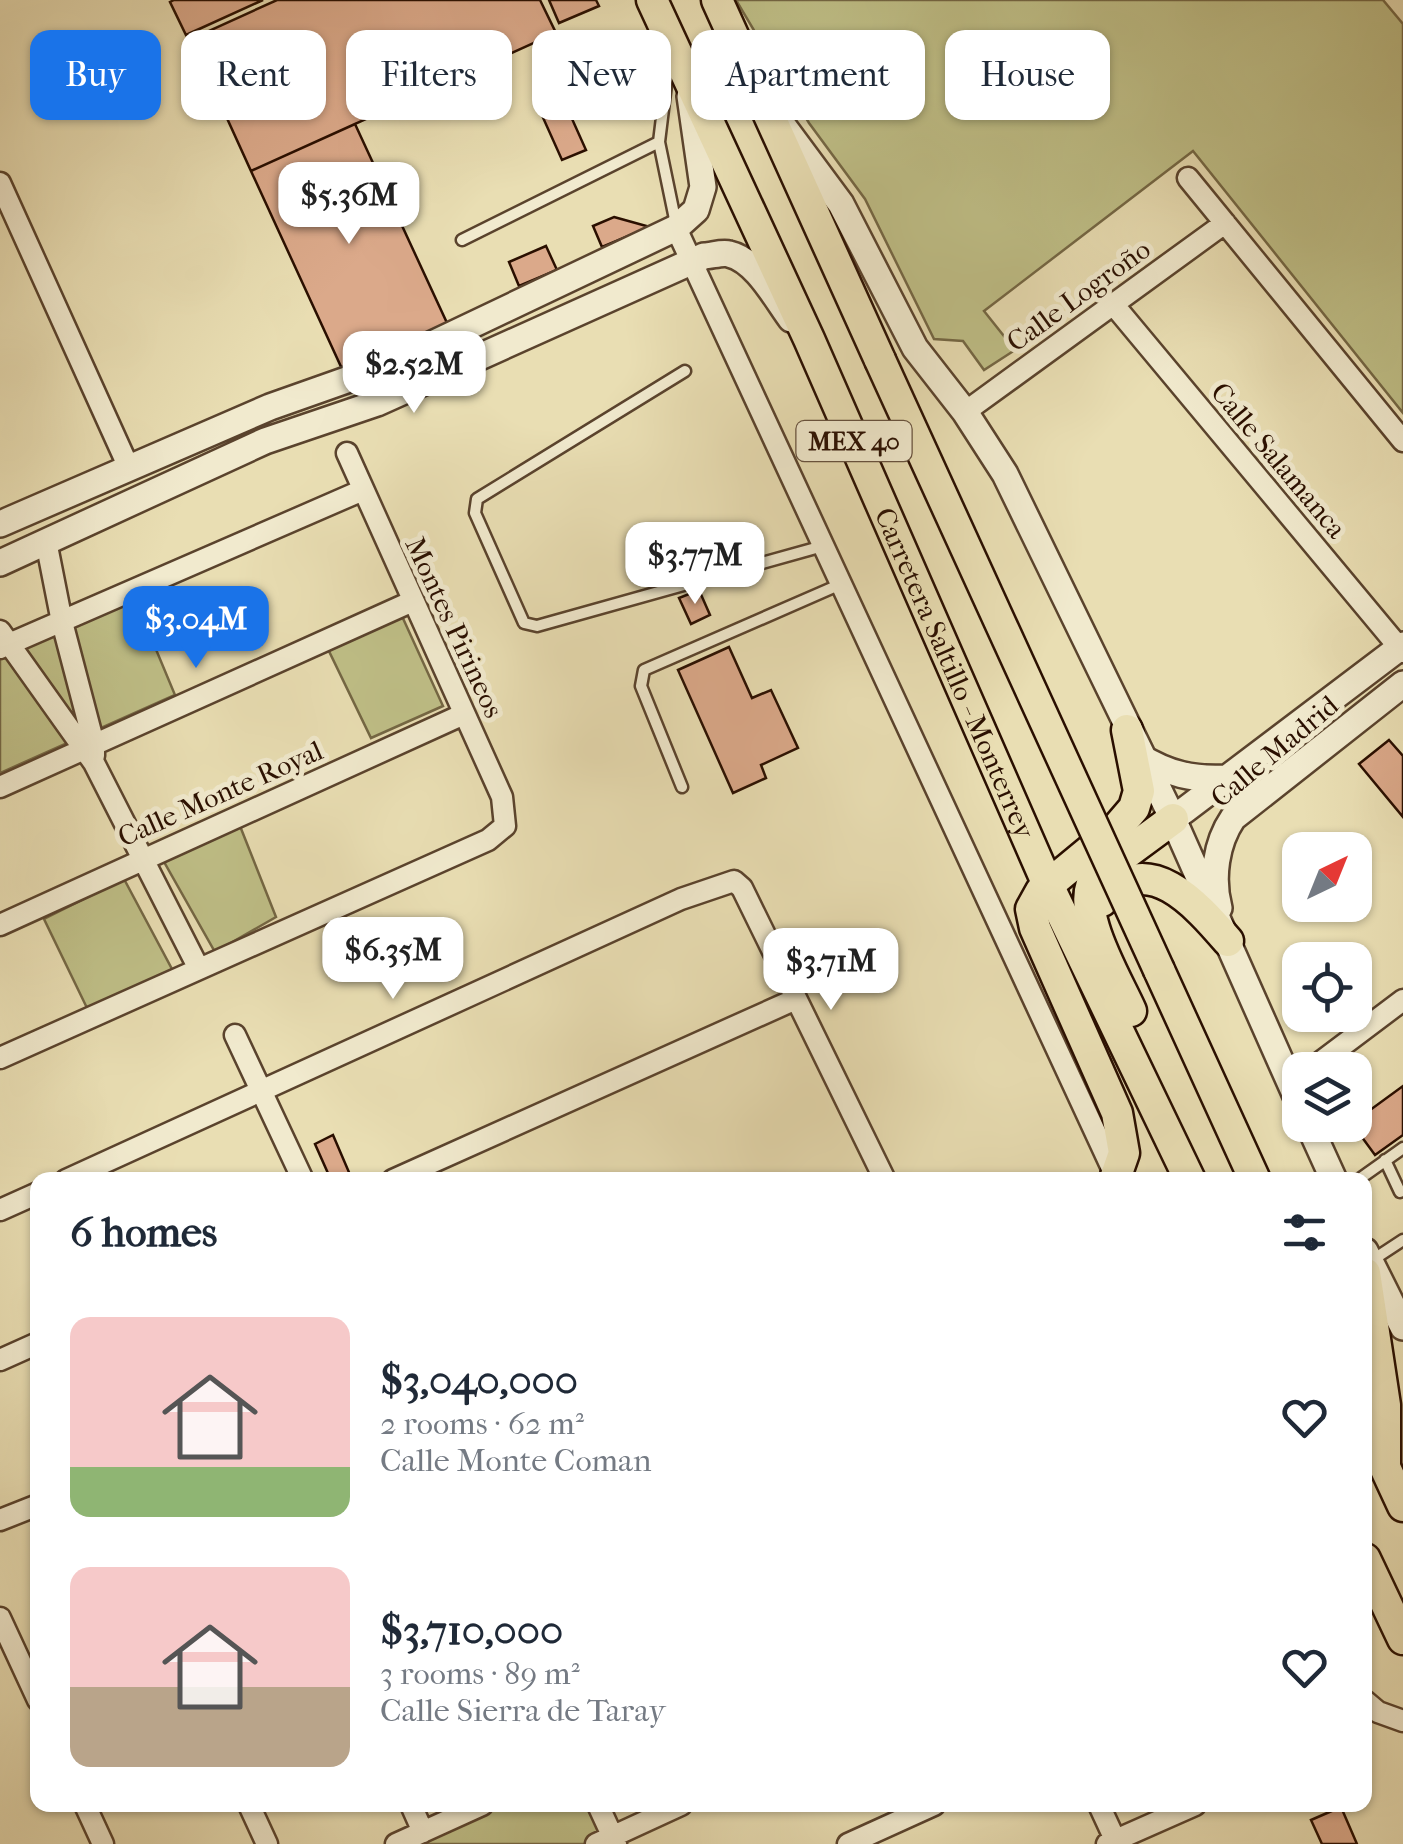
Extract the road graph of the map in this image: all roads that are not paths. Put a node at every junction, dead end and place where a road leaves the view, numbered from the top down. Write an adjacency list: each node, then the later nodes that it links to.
1 (652, 0): 3 (main road, Carretera Saltillo - Monterrey / MEX 40)
2 (717, 0): 4 (main road, MEX 40)
3 (667, 30)
4 (731, 30)
5 (671, 39): 6 (main road, Carretera Saltillo - Monterrey / MEX 40)
6 (686, 71): 14 (street); 18 (main road, Carretera Saltillo - Monterrey / MEX 40)
7 (662, 120): 10 (lane)
8 (772, 120): 66 (main road, MEX 40, bridge)
9 (778, 120): 20 (street)
10 (659, 142): 14 (lane); 15 (lane)
11 (1188, 178): 13 (street)
12 (0, 183): 23 (street)
13 (1225, 223): 17 (street, Calle Logroño); 21 (street)
14 (676, 228): 16 (street); 23 (street)
15 (462, 240)
16 (691, 262): 18 (street); 26 (street); 27 (street)
17 (1113, 304): 20 (street, Calle Logroño); 33 (street, Calle Salamanca)
18 (809, 339): 43 (main road, Carretera Saltillo - Monterrey / MEX 40)
19 (686, 371): 27 (lane)
20 (965, 412): 36 (street)
21 (1403, 441)
22 (346, 453): 24 (street, Montes Pirineos)
23 (129, 468): 25 (street)
24 (362, 490): 30 (street, Montes Pirineos); 31 (street)
25 (0, 524)
26 (46, 541): 28 (street); 31 (street)
27 (823, 546): 29 (street)
28 (0, 562)
29 (841, 584): 39 (lane); 62 (street)
30 (413, 602): 35 (street, Montes Pirineos); 37 (street)
31 (62, 622): 32 (street); 37 (street)
32 (3, 640): 37 (street)
33 (1402, 648): 38 (street, Calle Madrid)
34 (1403, 684): 46 (street, Calle Madrid)
35 (464, 714): 42 (street, Calle Monte Royal); 47 (street, Montes Pirineos)
36 (1133, 743): 38 (street); 41 (street); 43 (main road)
37 (90, 752): 40 (street); 42 (street)
38 (1227, 778): 41 (street, Calle Madrid)
39 (682, 786)
40 (0, 787)
41 (1172, 820): 45 (main road); 46 (street)
42 (140, 858): 44 (street, Calle Monte Royal); 47 (street)
43 (1048, 885): 63 (main road); 64 (main road, Carretera Saltillo - Monterrey / MEX 40)
44 (0, 925)
45 (1096, 931): 46 (main road); 65 (main road)
46 (1228, 941): 51 (street)
47 (199, 969): 53 (street)
48 (796, 999): 54 (street); 60 (street); 61 (street)
49 (1403, 1000): 52 (street)
50 (235, 1035): 54 (street)
51 (1284, 1052)
52 (1339, 1052)
53 (0, 1058)
54 (260, 1090): 58 (street); 59 (street)
55 (1317, 1142): 67 (street)
56 (1403, 1148): 57 (lane)
57 (1386, 1160): 68 (lane); 69 (lane)
58 (83, 1172)
59 (299, 1172)
60 (411, 1172)
61 (881, 1172)
62 (1114, 1172)
63 (1119, 1172)
64 (1190, 1172)
65 (1192, 1172)
66 (1252, 1172)
67 (1330, 1172)
68 (1369, 1172)
69 (1400, 1192)
70 (30, 1197): 71 (street)
71 (0, 1210)
72 (1403, 1240): 73 (lane)
73 (1372, 1259)
74 (1372, 1271): 76 (street)
75 (1372, 1302): 80 (main road)
76 (1403, 1327)
77 (30, 1347): 78 (street)
78 (0, 1360)
79 (1372, 1437): 80 (main road)
80 (1385, 1466): 81 (main road)
81 (1403, 1506)
82 (30, 1508): 83 (street)
83 (0, 1520)
84 (1372, 1574): 86 (main road)
85 (0, 1618): 87 (street)
86 (1403, 1638)
87 (30, 1683)
88 (1372, 1713): 89 (street)
89 (1403, 1722)
90 (88, 1812): 102 (street)
91 (252, 1812): 103 (street)
92 (414, 1812): 99 (street)
93 (467, 1812): 99 (street)
94 (600, 1812): 100 (street)
95 (667, 1812): 100 (street)
96 (919, 1812): 105 (street)
97 (1102, 1812): 101 (street)
98 (1180, 1812): 101 (street)
99 (423, 1832): 104 (street)
100 (608, 1842)
101 (1113, 1843)
102 (103, 1844)
103 (267, 1844)
104 (396, 1844)
105 (848, 1844)

